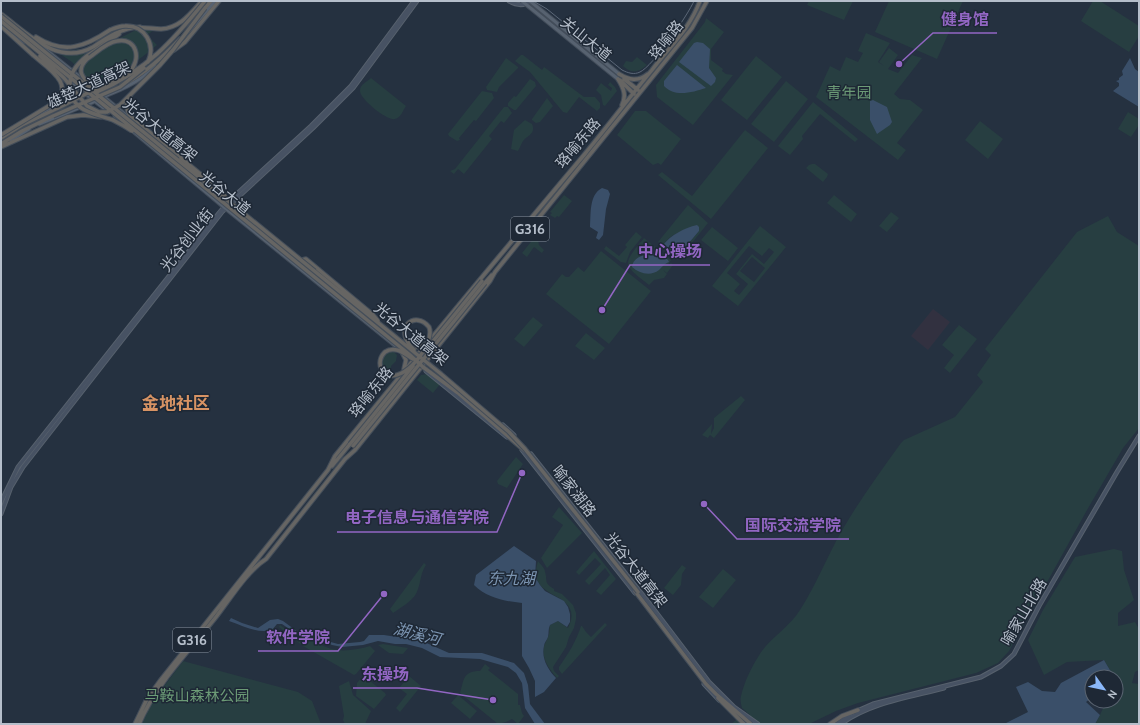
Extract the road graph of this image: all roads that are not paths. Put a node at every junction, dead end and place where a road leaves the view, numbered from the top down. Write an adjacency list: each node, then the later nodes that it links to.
1 (204, 1): 15 (highway, bridge); 23 (main road); 31 (highway, 雄楚大道高架, bridge)
2 (211, 1): 12 (highway, 雄楚大道高架)
3 (215, 1): 17 (main road)
4 (219, 1): 17 (highway)
5 (416, 1): 38 (main road, 光谷创业街)
6 (509, 1): 11 (main road)
7 (522, 1): 11 (main road, 关山大道)
8 (530, 1): 11 (main road); 19 (main road, 关山大道)
9 (700, 1): 18 (highway, 珞喻路 / G316)
10 (707, 1): 25 (highway, 珞喻路 / G316)
11 (526, 4): 19 (main road, 关山大道)
12 (205, 8): 21 (highway, 雄楚大道高架, bridge); 24 (highway, bridge)
13 (1, 14): 15 (highway, bridge); 21 (highway, bridge); 23 (main road, 光谷大道); 32 (highway, 光谷大道高架, bridge)
14 (1, 24): 16 (highway, 光谷大道高架, bridge); 27 (main road, 光谷大道); 35 (highway, bridge)
15 (140, 28): 34 (highway, bridge)
16 (20, 37): 24 (highway, bridge); 36 (highway, 光谷大道高架, bridge)
17 (169, 54): 29 (main road)
18 (652, 70): 19 (highway); 20 (highway, 珞喻路 / G316)
19 (619, 76): 22 (highway); 26 (highway); 33 (highway)
20 (640, 85): 22 (highway, 珞喻东路 / G316)
21 (120, 87): 37 (highway, 雄楚大道高架, bridge)
22 (636, 89): 25 (highway); 26 (highway, 珞喻东路 / G316)
23 (96, 91): 27 (main road); 29 (main road, 光谷大道)
24 (134, 91): 40 (highway, bridge)
25 (641, 92): 28 (highway, 珞喻东路 / G316)
26 (633, 93): 28 (highway); 33 (highway, 珞喻东路 / G316)
27 (87, 94): 30 (main road, 光谷大道); 35 (main road)
28 (637, 96): 43 (highway, 珞喻东路 / G316)
29 (104, 97): 30 (main road); 38 (main road, 光谷大道)
30 (94, 100): 37 (main road); 39 (main road, 光谷大道)
31 (58, 108): 32 (highway, bridge); 35 (highway, 雄楚大道高架, bridge)
32 (116, 110): 40 (highway, 光谷大道高架, bridge)
33 (616, 116): 42 (highway, 珞喻东路 / G316)
34 (101, 117): 36 (highway, bridge); 37 (highway, bridge)
35 (1, 137)
36 (144, 139): 56 (highway, 光谷大道高架, bridge)
37 (1, 146)
38 (230, 203): 39 (main road, 光谷创业街); 41 (main road, 光谷大道)
39 (225, 208): 48 (main road, 光谷大道); 65 (main road, 光谷创业街); 66 (main road, 光谷创业街)
40 (237, 208): 45 (highway, 光谷大道高架, bridge)
41 (302, 260): 45 (highway, bridge); 47 (main road, 光谷大道)
42 (490, 267): 44 (highway); 46 (highway, 珞喻东路 / G316)
43 (495, 272): 44 (highway); 50 (highway, 珞喻东路 / G316)
44 (483, 282): 51 (highway, bridge); 62 (highway, bridge)
45 (387, 330): 53 (highway, 光谷大道高架, bridge)
46 (427, 342): 47 (highway); 49 (highway, 珞喻东路 / G316)
47 (405, 344): 49 (main road, 光谷大道)
48 (400, 350): 52 (main road, 光谷大道); 57 (highway)
49 (417, 354): 51 (main road, 光谷大道); 52 (highway, 珞喻东路 / G316)
50 (430, 356): 53 (highway, 珞喻东路 / G316); 55 (highway)
51 (420, 359): 53 (main road, 喻家湖路); 53 (highway, bridge); 56 (highway, bridge); 62 (highway, bridge)
52 (412, 360): 54 (main road, 光谷大道); 57 (highway, 珞喻东路 / G316)
53 (426, 362): 55 (main road, 喻家湖路); 56 (highway, 珞喻东路 / G316); 72 (highway, 光谷大道高架, bridge)
54 (417, 364): 56 (main road, 喻家湖路)
55 (431, 366): 73 (main road, 喻家湖路)
56 (422, 367): 58 (main road, 喻家湖路); 59 (highway, 珞喻东路 / G316); 67 (highway, 光谷大道高架, bridge)
57 (403, 372): 64 (highway, 珞喻东路 / G316)
58 (426, 372): 59 (highway); 71 (main road, 喻家湖路)
59 (413, 376): 63 (highway, 珞喻东路 / G316)
60 (1139, 436): 68 (main road, 喻家山北路)
61 (1139, 439): 76 (main road, 喻家山北路)
62 (352, 445): 63 (highway); 64 (highway)
63 (345, 459): 70 (highway, 珞喻东路 / G316)
64 (328, 470): 69 (highway, 珞喻东路 / G316)
65 (1, 502)
66 (1, 514)
67 (716, 694): 71 (highway); 72 (highway, 光谷大道高架)
68 (858, 710): 74 (highway); 75 (main road, 喻家山北路)
69 (135, 724)
70 (139, 724)
71 (743, 724)
72 (752, 724)
73 (758, 724)
74 (830, 724)
75 (837, 724)
76 (841, 724)

